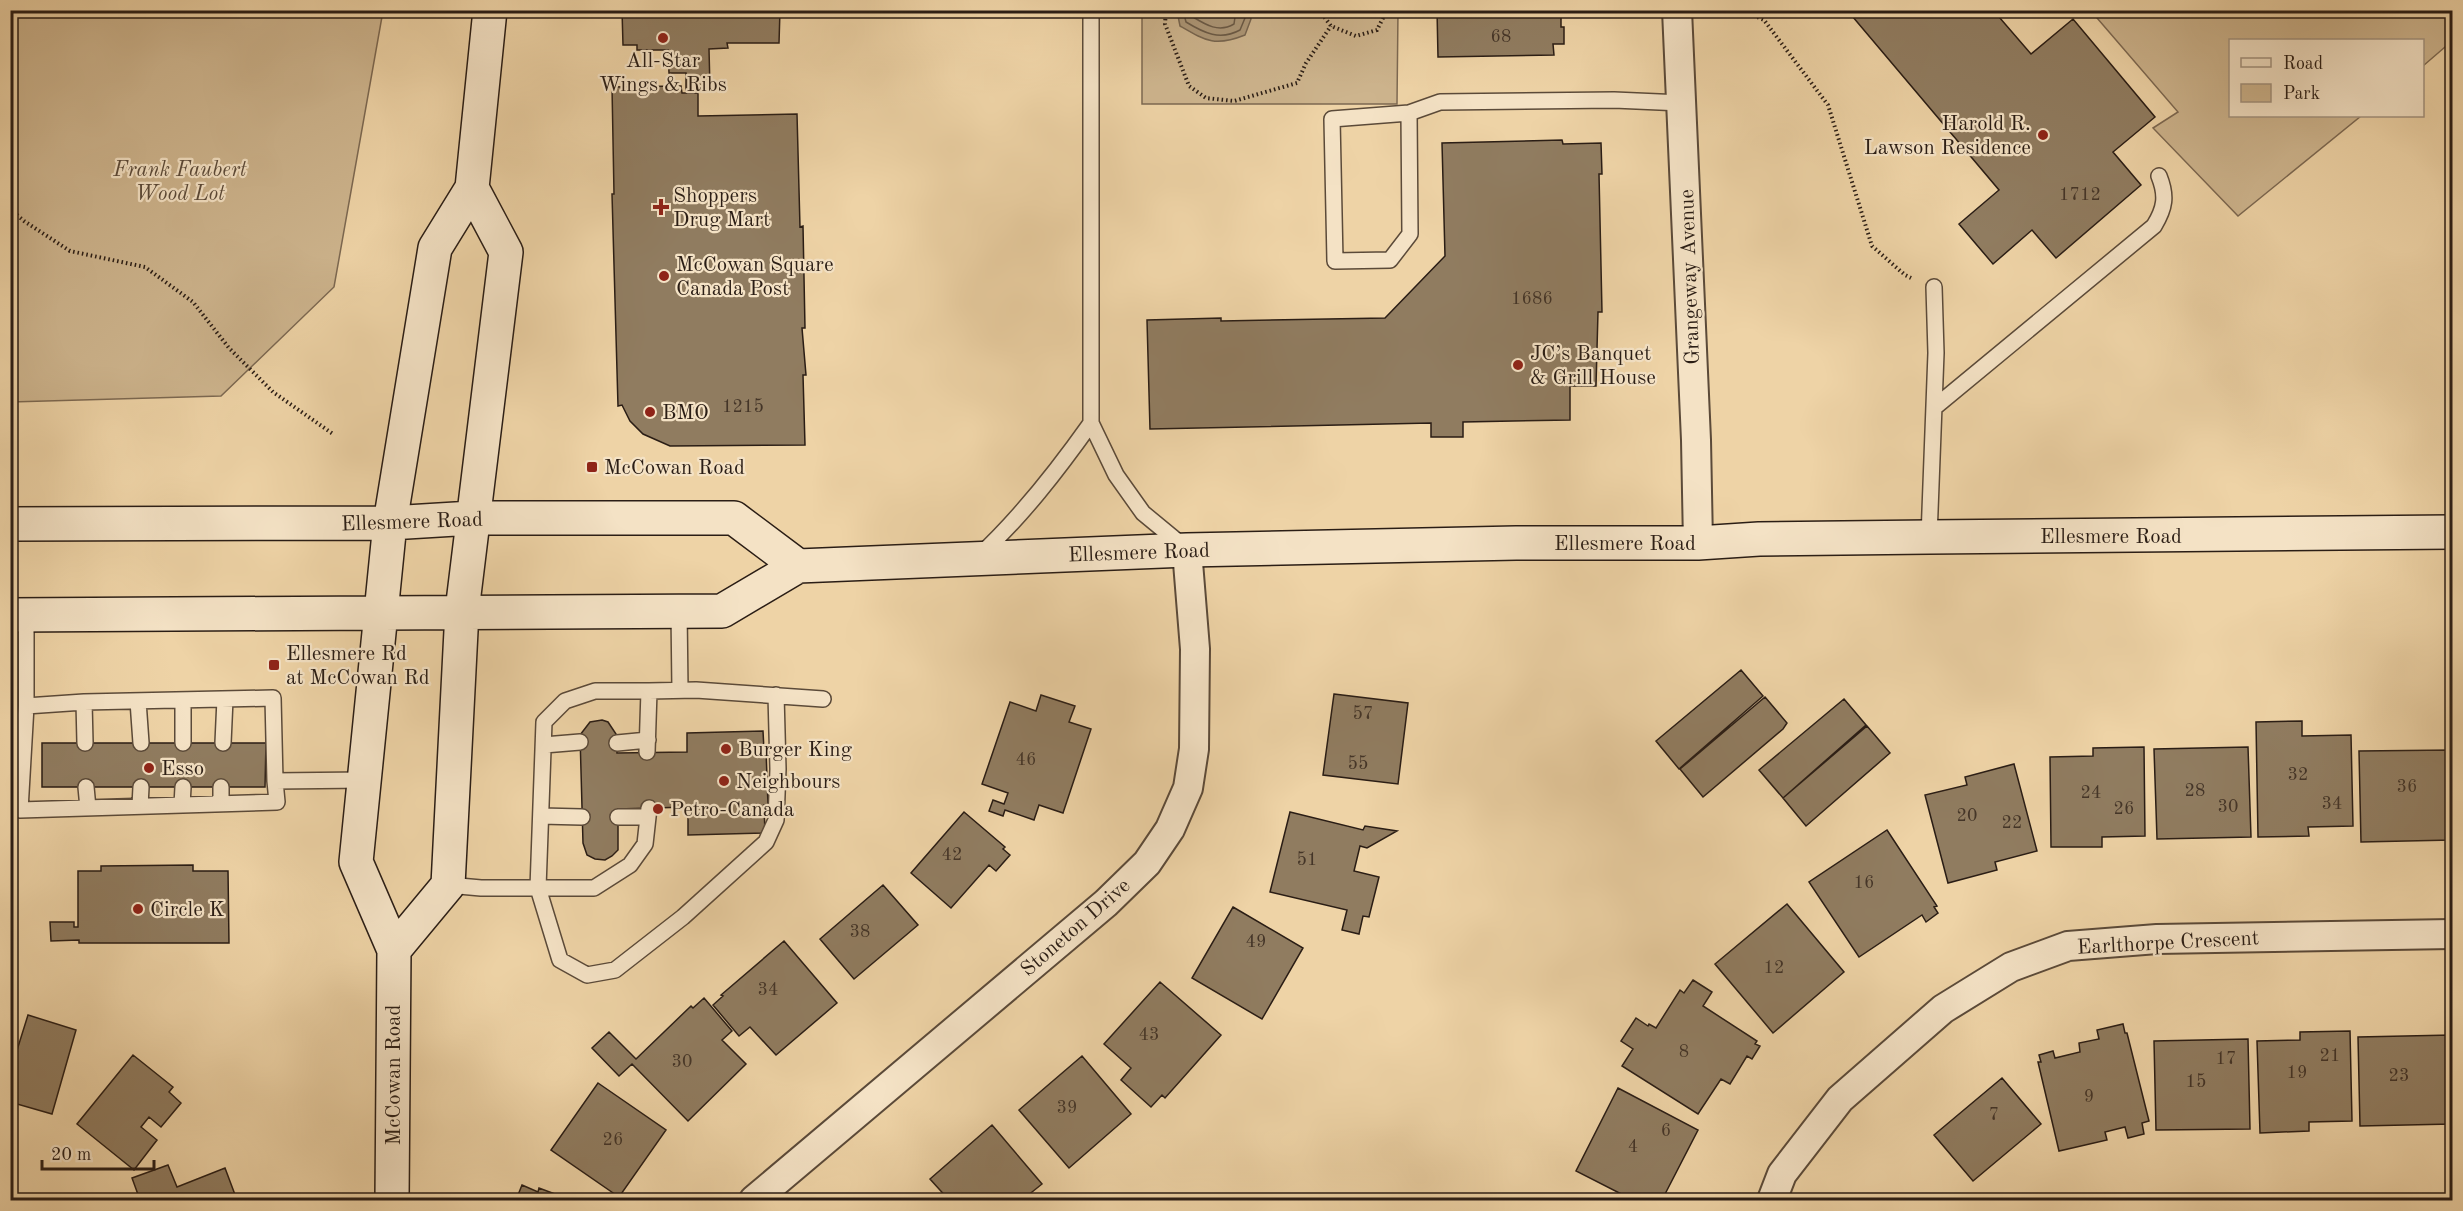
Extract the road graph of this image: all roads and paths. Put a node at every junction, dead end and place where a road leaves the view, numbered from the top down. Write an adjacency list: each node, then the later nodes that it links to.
1 (490, 10): 12 (main road, McCowan Road)
2 (1091, 10): 16 (lane)
3 (1166, 10): 8 (path)
4 (1319, 10): 8 (path)
5 (1387, 10): 8 (path)
6 (1677, 10): 9 (street, Grangeway Avenue)
7 (1741, 10): 14 (path)
8 (1331, 26)
9 (1682, 103): 10 (lane); 23 (street, Grangeway Avenue)
10 (1409, 113): 10 (lane)
11 (2159, 176): 15 (lane)
12 (472, 188): 18 (main road); 19 (main road, McCowan Road)
13 (10, 209): 17 (path)
14 (1934, 287): 15 (lane)
15 (1935, 408): 22 (lane)
16 (1091, 423): 24 (lane); 25 (lane)
17 (333, 434)
18 (472, 518): 19 (main road, Ellesmere Road); 26 (main road, Ellesmere Road); 27 (main road)
19 (390, 523): 20 (main road, Ellesmere Road); 29 (main road, McCowan Road)
20 (10, 524)
21 (2452, 532): 22 (main road, Ellesmere Road)
22 (1929, 537): 23 (main road, Ellesmere Road)
23 (1698, 543): 24 (main road, Ellesmere Road)
24 (1187, 550): 25 (main road, Ellesmere Road); 65 (street, Stoneton Drive)
25 (976, 559): 26 (main road, Ellesmere Road)
26 (798, 566): 28 (main road, Ellesmere Road)
27 (462, 611): 28 (main road, Ellesmere Road); 29 (main road, Ellesmere Road); 60 (main road)
28 (679, 611): 31 (lane)
29 (380, 614): 30 (main road, Ellesmere Road); 47 (main road, McCowan Road)
30 (18, 615): 39 (lane)
31 (680, 690): 32 (lane); 33 (lane)
32 (649, 691): 45 (lane); 46 (lane)
33 (776, 695): 36 (lane); 61 (lane)
34 (183, 699): 35 (lane); 37 (lane); 43 (lane)
35 (225, 699): 44 (lane); 48 (lane)
36 (823, 699)
37 (138, 701): 38 (lane); 42 (lane)
38 (84, 702): 39 (lane); 41 (lane)
39 (26, 706): 56 (lane)
40 (580, 742): 46 (lane)
41 (85, 743)
42 (141, 743)
43 (183, 743)
44 (223, 743)
45 (617, 743)
46 (544, 746): 57 (lane)
47 (364, 780): 48 (lane); 63 (main road, McCowan Road)
48 (275, 781): 53 (lane)
49 (86, 787): 56 (lane)
50 (141, 787): 55 (lane)
51 (183, 787): 54 (lane)
52 (221, 787): 53 (lane)
53 (221, 804): 54 (lane)
54 (182, 805): 55 (lane)
55 (140, 806): 56 (lane)
56 (88, 808)
57 (541, 816): 58 (lane); 61 (lane)
58 (582, 817)
59 (618, 817): 61 (lane)
60 (448, 885): 61 (lane); 63 (main road)
61 (538, 888)
62 (2452, 934): 66 (street, Earlthorpe Crescent)
63 (394, 950): 64 (main road, McCowan Road)
64 (392, 1200)
65 (754, 1200)
66 (1772, 1200)

